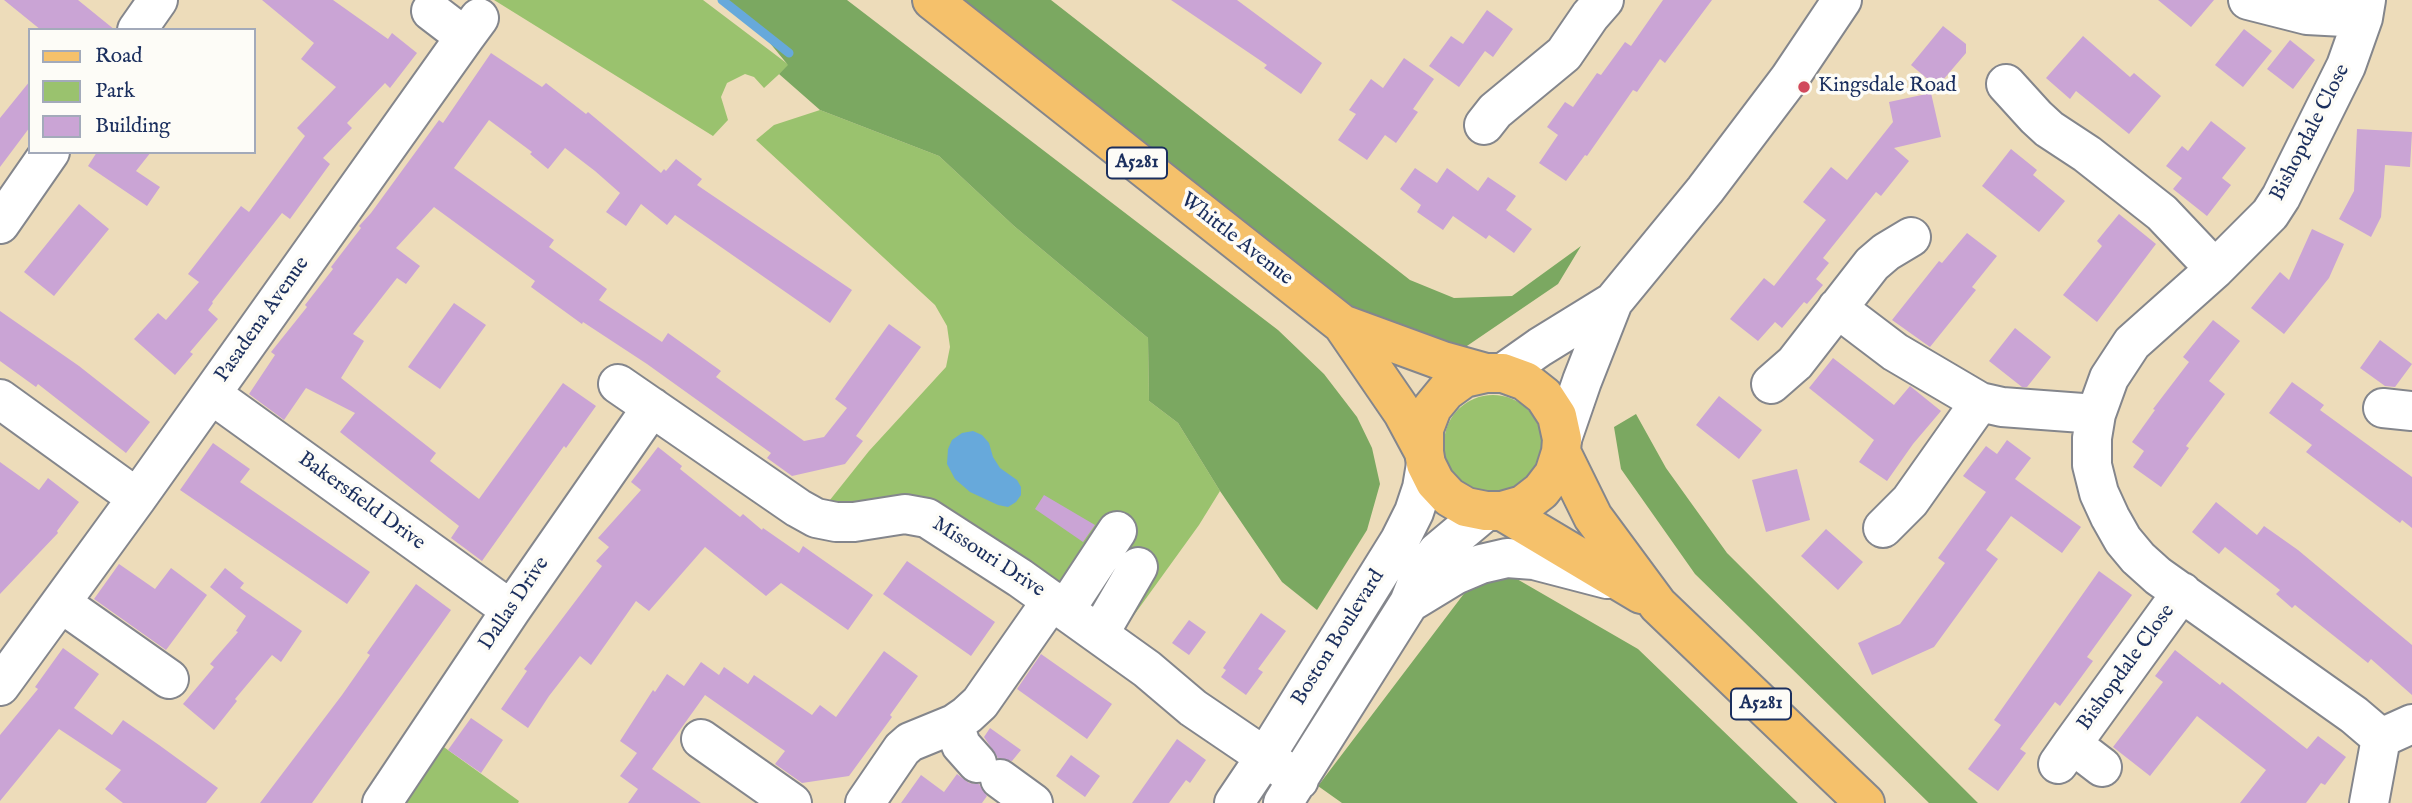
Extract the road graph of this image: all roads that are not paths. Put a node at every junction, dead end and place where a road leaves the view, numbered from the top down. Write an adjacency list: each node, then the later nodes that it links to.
1 (932, 0): 15 (main road, Whittle Avenue / A5281)
2 (1604, 0): 8 (street)
3 (1842, 0): 13 (street)
4 (2248, 0): 5 (street, Bishopdale Close)
5 (2365, 9): 12 (street, Bishopdale Close)
6 (431, 11): 19 (street, Pasadena Avenue)
7 (2002, 79): 12 (street)
8 (1483, 132)
9 (48, 154): 10 (street)
10 (2, 216)
11 (1911, 237): 14 (street)
12 (2215, 269): 23 (street, Bishopdale Close)
13 (1613, 302): 16 (street); 24 (street)
14 (1837, 308): 18 (street); 21 (street)
15 (1342, 324): 16 (main road, Whittle Avenue / A5281); 25 (main road, Whittle Avenue / A5281)
16 (1494, 373): 24 (main road, A5281); 25 (main road)
17 (618, 384): 22 (street, Missouri Drive)
18 (1767, 384)
19 (211, 394): 26 (street, Pasadena Avenue); 37 (street, Bakersfield Drive)
20 (0, 400): 26 (street)
21 (1980, 402): 23 (street); 28 (street)
22 (652, 407): 35 (street, Missouri Drive); 37 (street, Dallas Drive)
23 (2096, 414): 32 (street, Bishopdale Close)
24 (1562, 446): 27 (main road); 36 (main road, A5281)
25 (1425, 458): 27 (main road, A5281); 44 (street, Boston Boulevard)
26 (136, 498): 33 (street, Pasadena Avenue)
27 (1494, 511): 31 (main road, A5281); 34 (street, Boston Boulevard)
28 (1878, 529)
29 (1117, 531): 35 (street)
30 (1138, 567): 38 (street)
31 (1626, 584): 34 (street); 36 (main road, A5281)
32 (2182, 592): 42 (street, Bishopdale Close); 45 (street, Bishopdale Close)
33 (61, 603): 39 (street); 40 (street, Pasadena Avenue)
34 (1409, 603): 46 (street, Boston Boulevard)
35 (1059, 605): 38 (street, Missouri Drive); 41 (street)
36 (1658, 605): 52 (main road, A5281)
37 (511, 610): 47 (street, Dallas Drive)
38 (1099, 634): 44 (street, Missouri Drive)
39 (169, 680)
40 (0, 686)
41 (954, 724): 49 (street); 50 (street)
42 (2397, 731): 53 (street, Bishopdale Close)
43 (701, 739): 48 (street)
44 (1265, 757): 46 (street, Missouri Drive); 51 (street, Boston Boulevard)
45 (2102, 767)
46 (1291, 791)
47 (382, 803)
48 (792, 803)
49 (865, 803)
50 (1033, 803)
51 (1234, 803)
52 (1865, 803)
53 (2369, 803)

